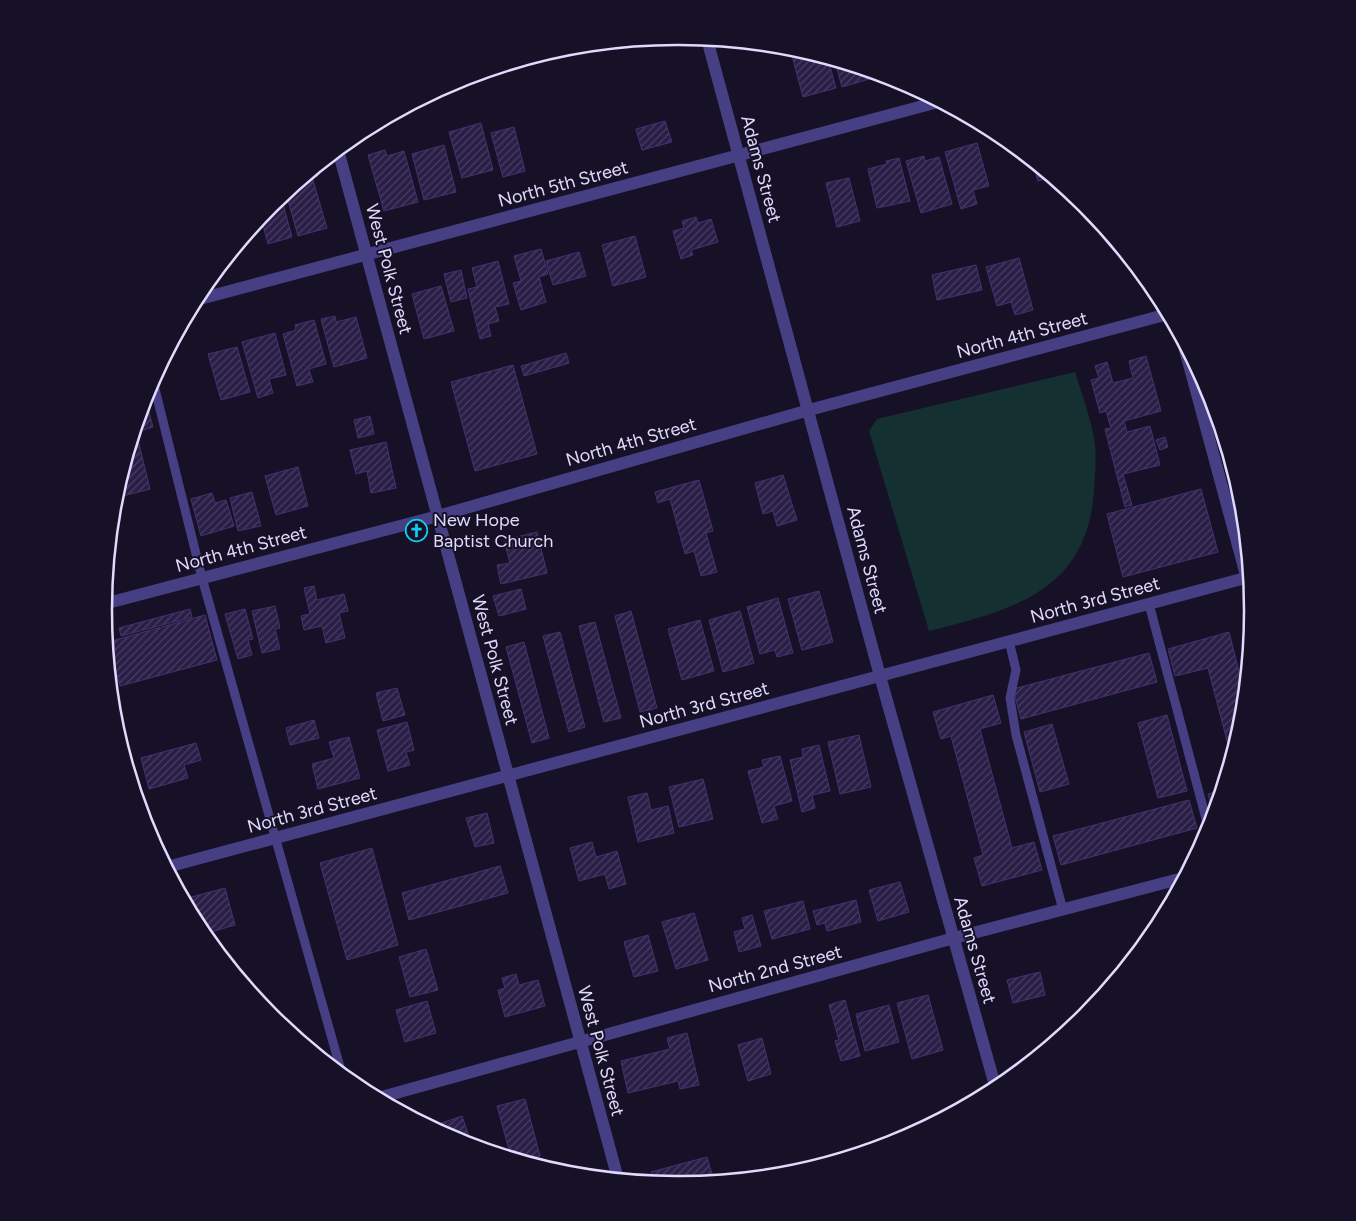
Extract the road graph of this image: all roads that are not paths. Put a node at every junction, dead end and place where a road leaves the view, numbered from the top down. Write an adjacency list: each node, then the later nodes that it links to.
1 (709, 46): 3 (street, Adams Street)
2 (930, 104): 3 (street, North 5th Street)
3 (739, 155): 5 (street, North 5th Street); 10 (street, Adams Street)
4 (340, 158): 5 (street, West Polk Street)
5 (366, 255): 6 (street, North 5th Street); 11 (street, West Polk Street)
6 (207, 297)
7 (1161, 316): 10 (street, North 4th Street)
8 (1193, 377): 12 (street)
9 (156, 394): 13 (lane)
10 (809, 410): 11 (street, North 4th Street); 18 (street, Adams Street)
11 (438, 516): 13 (street, North 4th Street); 19 (street, West Polk Street)
12 (1240, 549)
13 (202, 578): 15 (street, North 4th Street); 21 (lane)
14 (1243, 583): 16 (street, North 3rd Street)
15 (112, 602)
16 (1149, 604): 17 (street, North 3rd Street); 20 (lane)
17 (1009, 641): 18 (street, North 3rd Street); 24 (lane)
18 (880, 676): 19 (street, North 3rd Street); 25 (street, Adams Street)
19 (508, 776): 21 (street, North 3rd Street); 26 (street, West Polk Street)
20 (1204, 816)
21 (275, 838): 22 (street, North 3rd Street); 27 (lane)
22 (173, 865)
23 (1175, 880): 24 (street, North 2nd Street)
24 (1063, 910): 25 (street, North 2nd Street)
25 (954, 938): 26 (street, North 2nd Street); 28 (street, Adams Street)
26 (580, 1041): 29 (street, North 2nd Street); 30 (street, West Polk Street)
27 (339, 1062)
28 (993, 1080)
29 (387, 1095)
30 (616, 1172)

